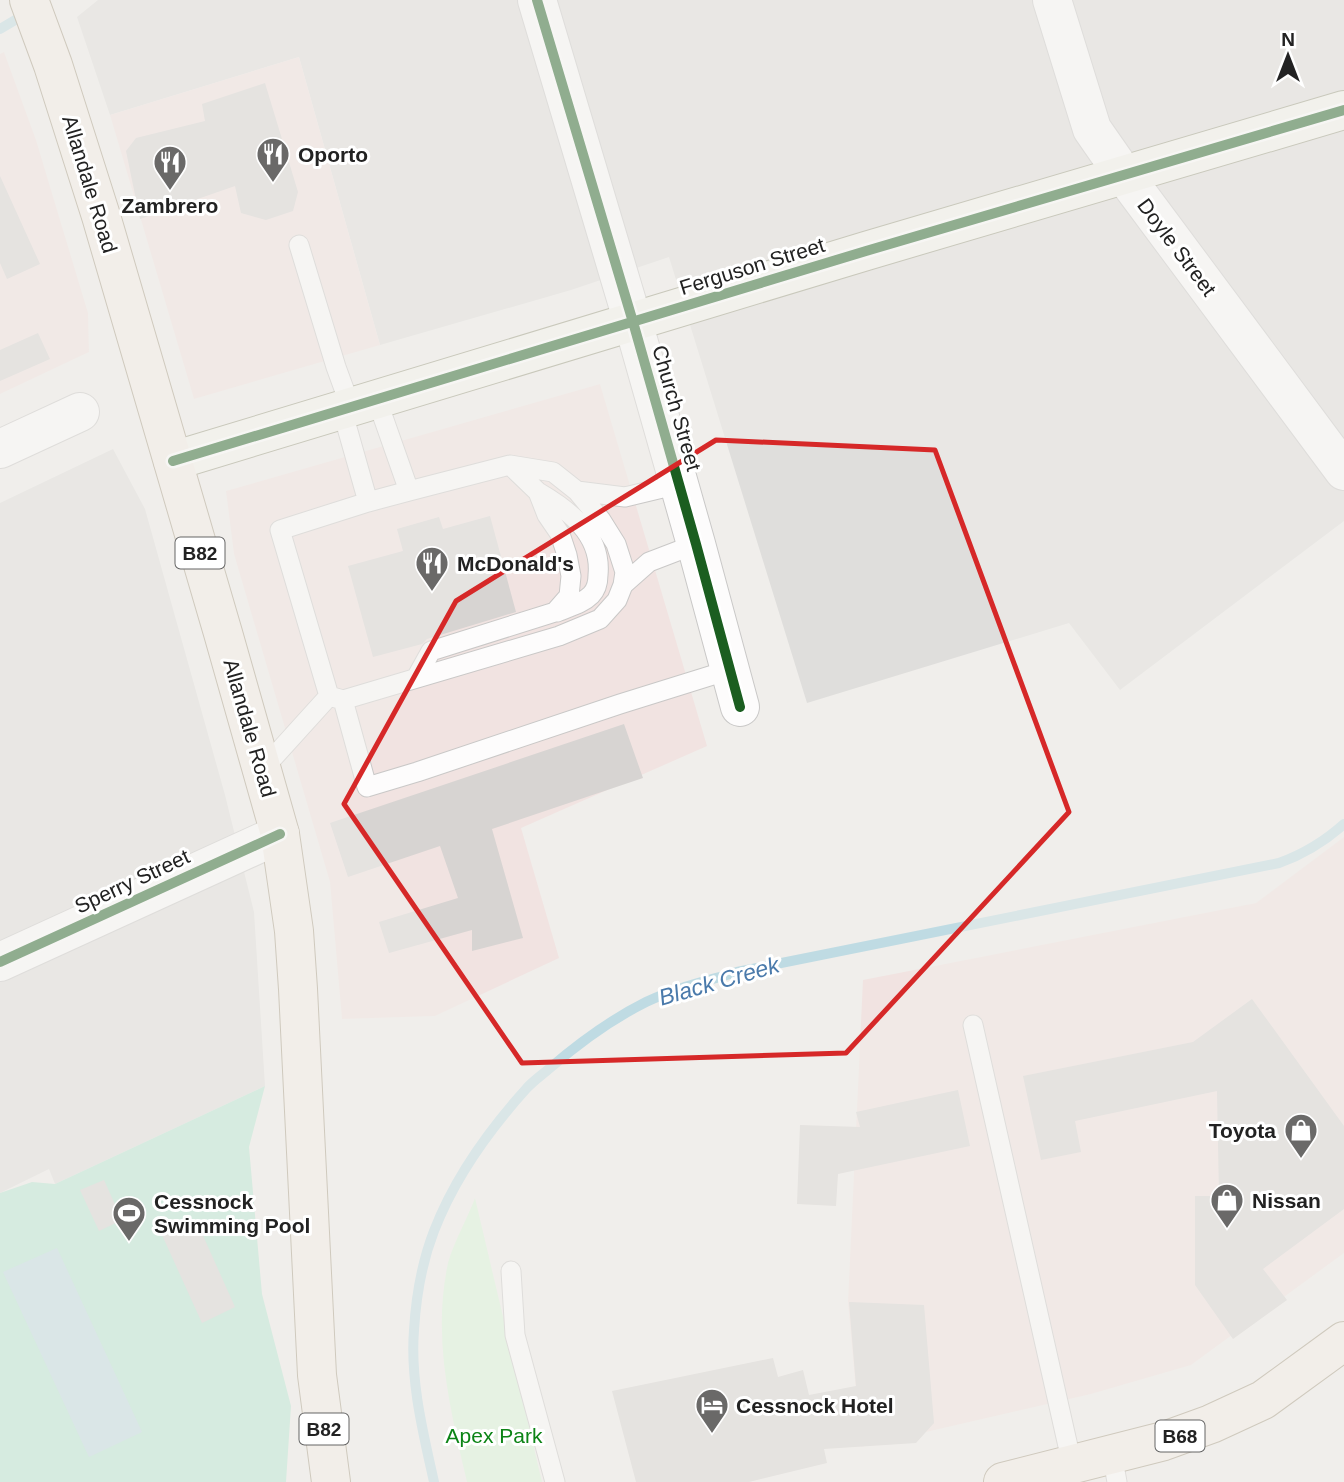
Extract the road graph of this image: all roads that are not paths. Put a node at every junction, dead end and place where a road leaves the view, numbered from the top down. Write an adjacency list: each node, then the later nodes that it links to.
1 (29, 0): 11 (main road, Allandale Road / B82)
2 (537, 0): 7 (street, Church Street)
3 (1052, 0): 5 (street, Doyle Street)
4 (1344, 110): 5 (street, Ferguson Street)
5 (1124, 175): 7 (street, Ferguson Street); 13 (street, Doyle Street)
6 (299, 245): 8 (lane)
7 (633, 322): 8 (street, Ferguson Street); 14 (street, Church Street)
8 (357, 406): 11 (street, Ferguson Street); 15 (lane); 18 (lane)
9 (80, 412): 10 (street)
10 (0, 449)
11 (173, 461): 26 (main road, Allandale Road / B82)
12 (510, 465): 15 (lane); 16 (lane); 17 (lane)
13 (1344, 471)
14 (679, 484): 16 (lane); 19 (street, Church Street)
15 (408, 491): 18 (lane)
16 (577, 491): 20 (lane)
17 (538, 492): 21 (lane); 21 (lane)
18 (368, 502): 24 (lane)
19 (696, 544): 20 (lane); 22 (street, Church Street)
20 (623, 585): 23 (lane)
21 (555, 612): 23 (lane)
22 (729, 670): 24 (lane); 25 (street, Church Street)
23 (416, 678): 24 (lane)
24 (336, 698): 26 (lane)
25 (740, 707)
26 (262, 770): 27 (main road, Allandale Road / B82)
27 (280, 834): 28 (street, Sperry Street); 32 (main road, Allandale Road / B82)
28 (0, 962)
29 (973, 1025): 33 (lane)
30 (511, 1271): 37 (lane)
31 (1342, 1347): 34 (main road, B68)
32 (317, 1375): 35 (main road); 36 (main road, Allandale Road / B82)
33 (1072, 1464): 34 (main road, B68); 38 (main road, B68)
34 (1115, 1468)
35 (316, 1482)
36 (331, 1482)
37 (555, 1482)
38 (1003, 1482)

